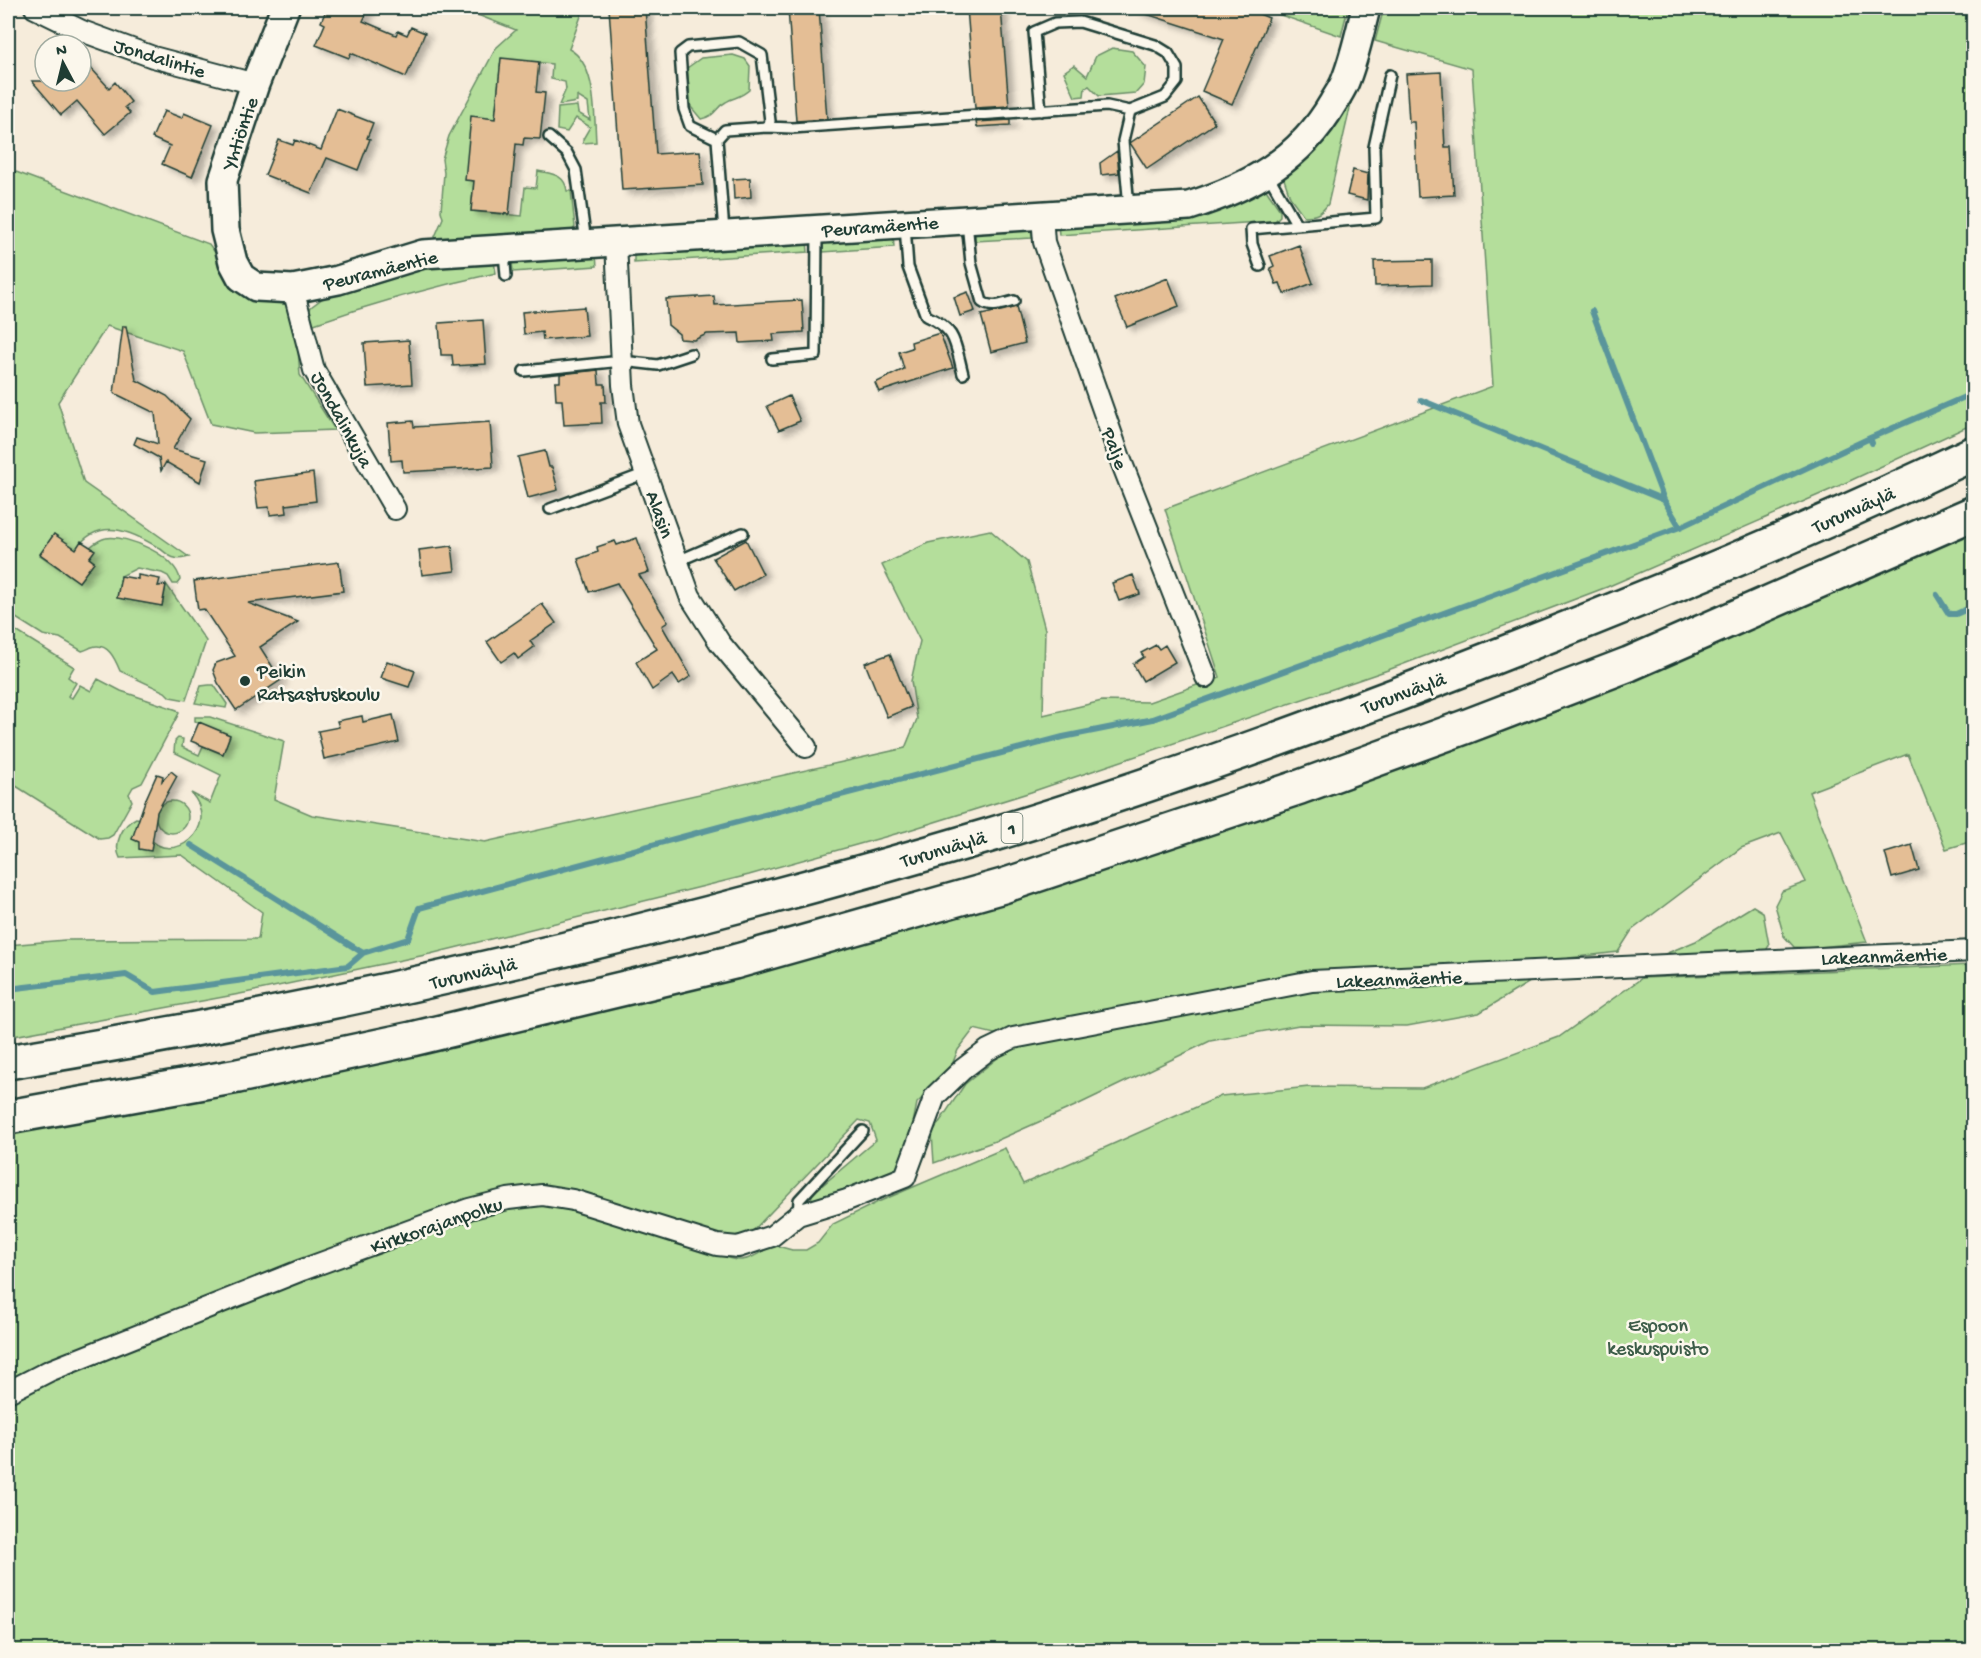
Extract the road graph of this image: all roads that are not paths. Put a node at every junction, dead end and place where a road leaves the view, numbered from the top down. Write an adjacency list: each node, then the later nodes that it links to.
1 (35, 8): 5 (street, Jondalintie)
2 (285, 8): 5 (street, Yhtiöntie)
3 (1366, 8): 11 (street, Peuramäentie)
4 (1390, 75): 16 (lane)
5 (255, 84): 24 (street, Yhtiöntie)
6 (1041, 111): 7 (lane); 7 (lane); 8 (lane)
7 (1130, 111): 12 (lane)
8 (767, 127): 10 (lane); 10 (lane)
9 (549, 137): 20 (lane)
10 (717, 139): 18 (lane)
11 (1267, 173): 12 (street, Peuramäentie); 16 (lane)
12 (1129, 209): 13 (street, Peuramäentie)
13 (1042, 215): 14 (street, Peuramäentie); 38 (street, Palje)
14 (967, 220): 15 (street, Peuramäentie); 25 (lane)
15 (904, 224): 17 (street, Peuramäentie); 30 (lane)
16 (1297, 225): 22 (lane)
17 (817, 229): 18 (street, Peuramäentie); 27 (lane)
18 (724, 235): 19 (street, Peuramäentie)
19 (616, 243): 20 (street, Peuramäentie); 28 (street, Alasin)
20 (586, 244): 21 (street, Peuramäentie)
21 (504, 249): 23 (lane); 24 (street, Peuramäentie)
22 (1260, 266)
23 (506, 276)
24 (293, 289): 33 (street, Jondalinkuja)
25 (1014, 301)
26 (691, 354): 28 (lane)
27 (772, 359)
28 (622, 361): 29 (lane); 32 (street, Alasin)
29 (524, 371)
30 (963, 374)
31 (1974, 453): 41 (highway, Turunväylä / 1)
32 (646, 472): 34 (lane); 37 (street, Alasin)
33 (395, 509)
34 (550, 509)
35 (1974, 513): 42 (highway)
36 (743, 533): 37 (lane)
37 (678, 561): 39 (street, Alasin)
38 (1206, 677)
39 (806, 747)
40 (1974, 951): 44 (street, Lakeanmäentie)
41 (8, 1062)
42 (8, 1117)
43 (863, 1131): 45 (lane)
44 (905, 1177): 45 (street, Kirkkorajanpolku)
45 (798, 1215): 46 (street, Kirkkorajanpolku)
46 (8, 1392)

